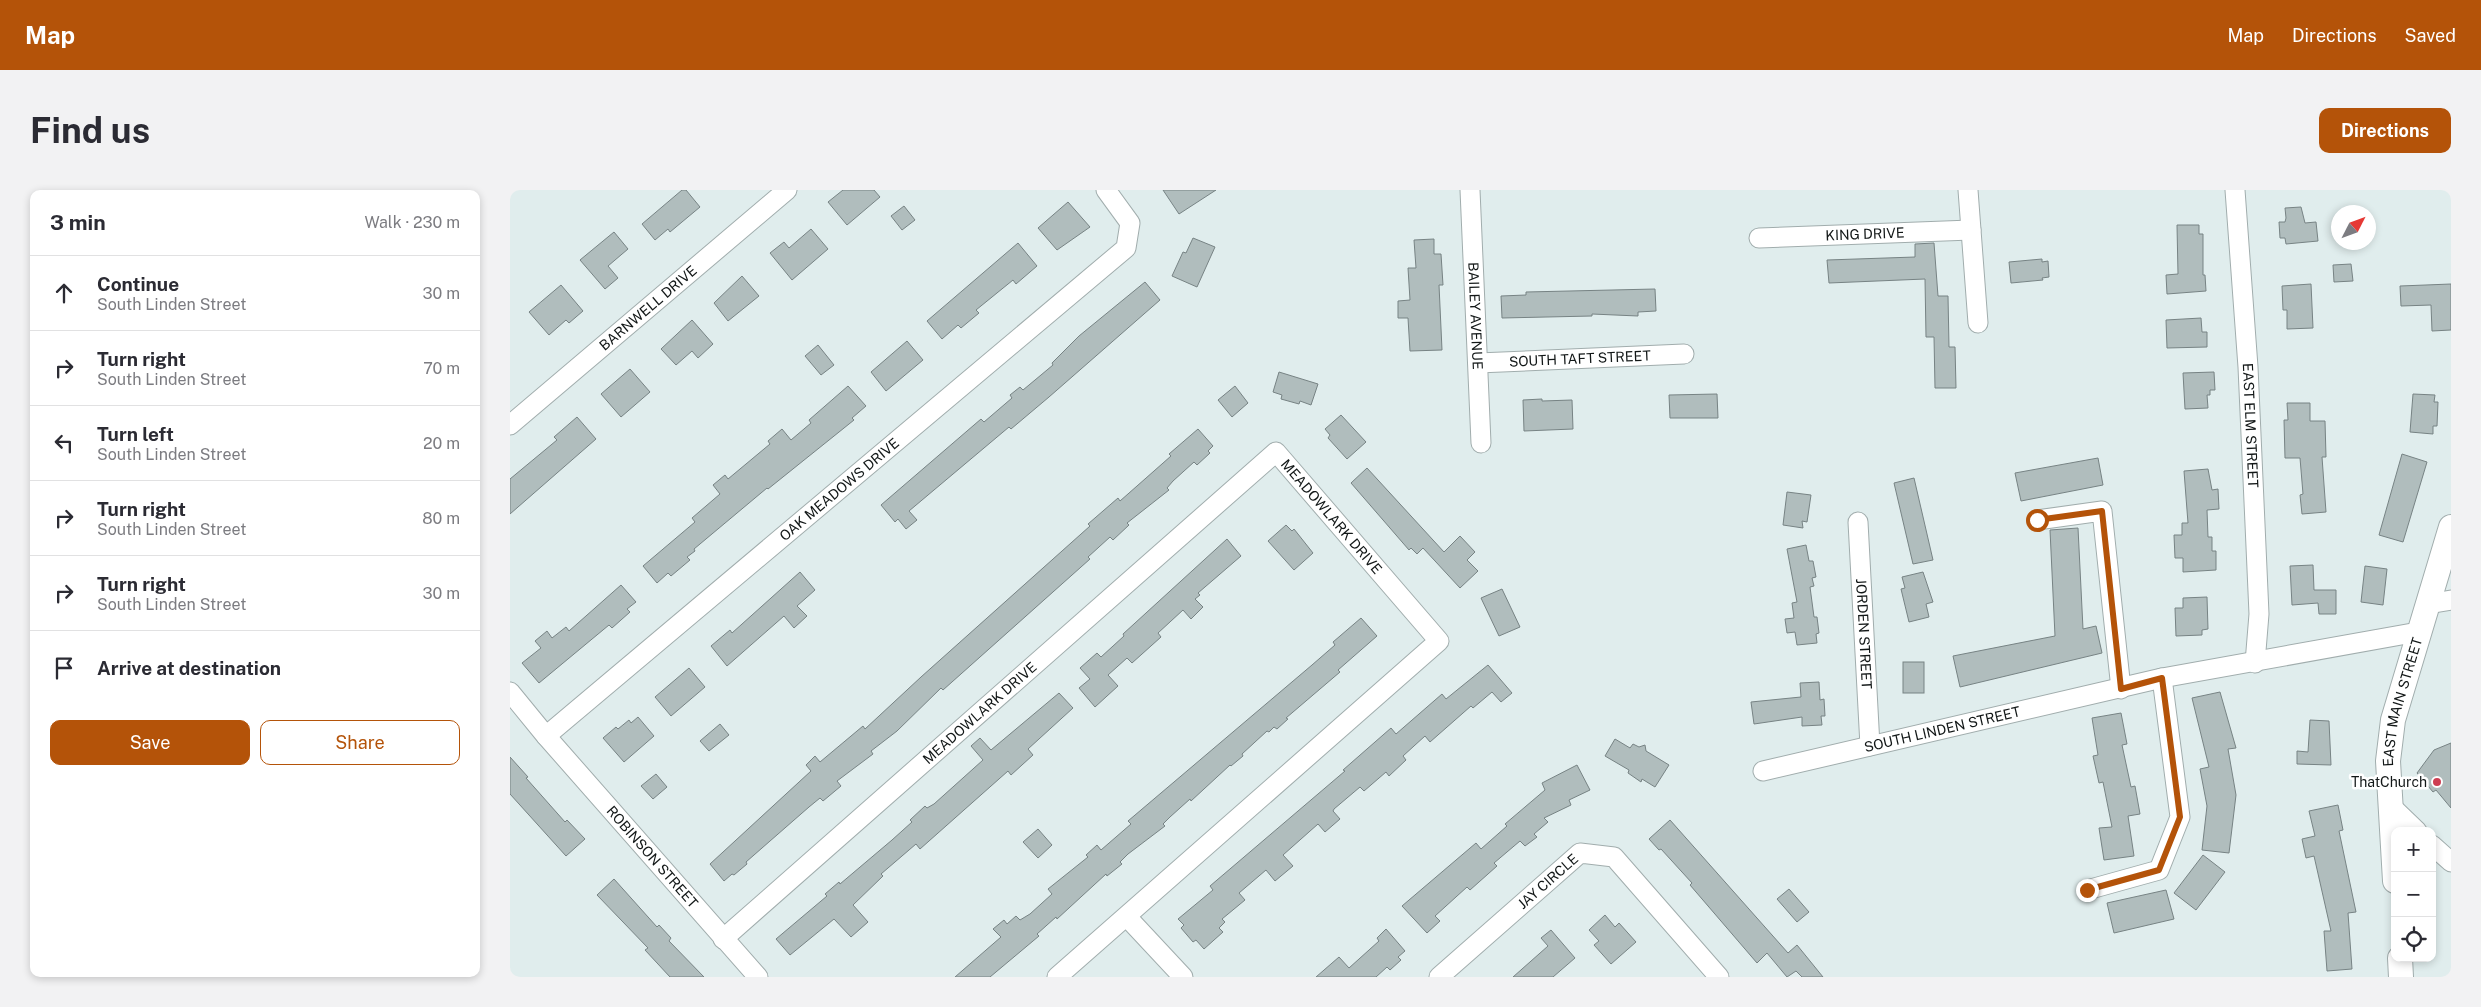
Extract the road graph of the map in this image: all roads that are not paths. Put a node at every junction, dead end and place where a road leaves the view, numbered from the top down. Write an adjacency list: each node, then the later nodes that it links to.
1 (787, 190): 11 (street, BARNWELL DRIVE)
2 (1106, 190): 23 (street, OAK MEADOWS DRIVE)
3 (1470, 190): 10 (street, BAILEY AVENUE)
4 (1968, 190): 6 (street)
5 (2235, 190): 19 (street, EAST ELM STREET)
6 (1971, 230): 7 (street, KING DRIVE); 8 (street)
7 (1759, 238)
8 (1978, 323)
9 (1684, 354): 10 (street, SOUTH TAFT STREET)
10 (1478, 363): 12 (street, BAILEY AVENUE)
11 (510, 425)
12 (1481, 443)
13 (2037, 520): 21 (street)
14 (1858, 522): 24 (street, JORDEN STREET)
15 (2451, 527): 17 (street, EAST MAIN STREET)
16 (2451, 600): 17 (street)
17 (2428, 604): 18 (street, EAST MAIN STREET)
18 (2418, 632): 19 (street, SOUTH LINDEN STREET); 26 (street, EAST MAIN STREET)
19 (2255, 663): 20 (street, SOUTH LINDEN STREET)
20 (2162, 678): 21 (street, SOUTH LINDEN STREET); 31 (street)
21 (2121, 689): 24 (street, SOUTH LINDEN STREET)
22 (510, 692): 23 (street)
23 (546, 736): 33 (street, ROBINSON STREET)
24 (1870, 746): 25 (street, SOUTH LINDEN STREET)
25 (1763, 771)
26 (2390, 805): 27 (street); 30 (street, EAST MAIN STREET)
27 (2413, 827)
28 (2436, 849): 29 (street)
29 (2451, 862)
30 (2394, 872)
31 (2087, 890)
32 (1127, 917): 33 (street, MEADOWLARK DRIVE); 36 (street, MEADOWLARK DRIVE); 37 (street)
33 (723, 939): 35 (street, ROBINSON STREET)
34 (2400, 962): 40 (street)
35 (758, 977)
36 (1057, 977)
37 (1183, 977)
38 (1439, 977): 39 (street, JAY CIRCLE)
39 (1719, 977)
40 (2401, 977)

